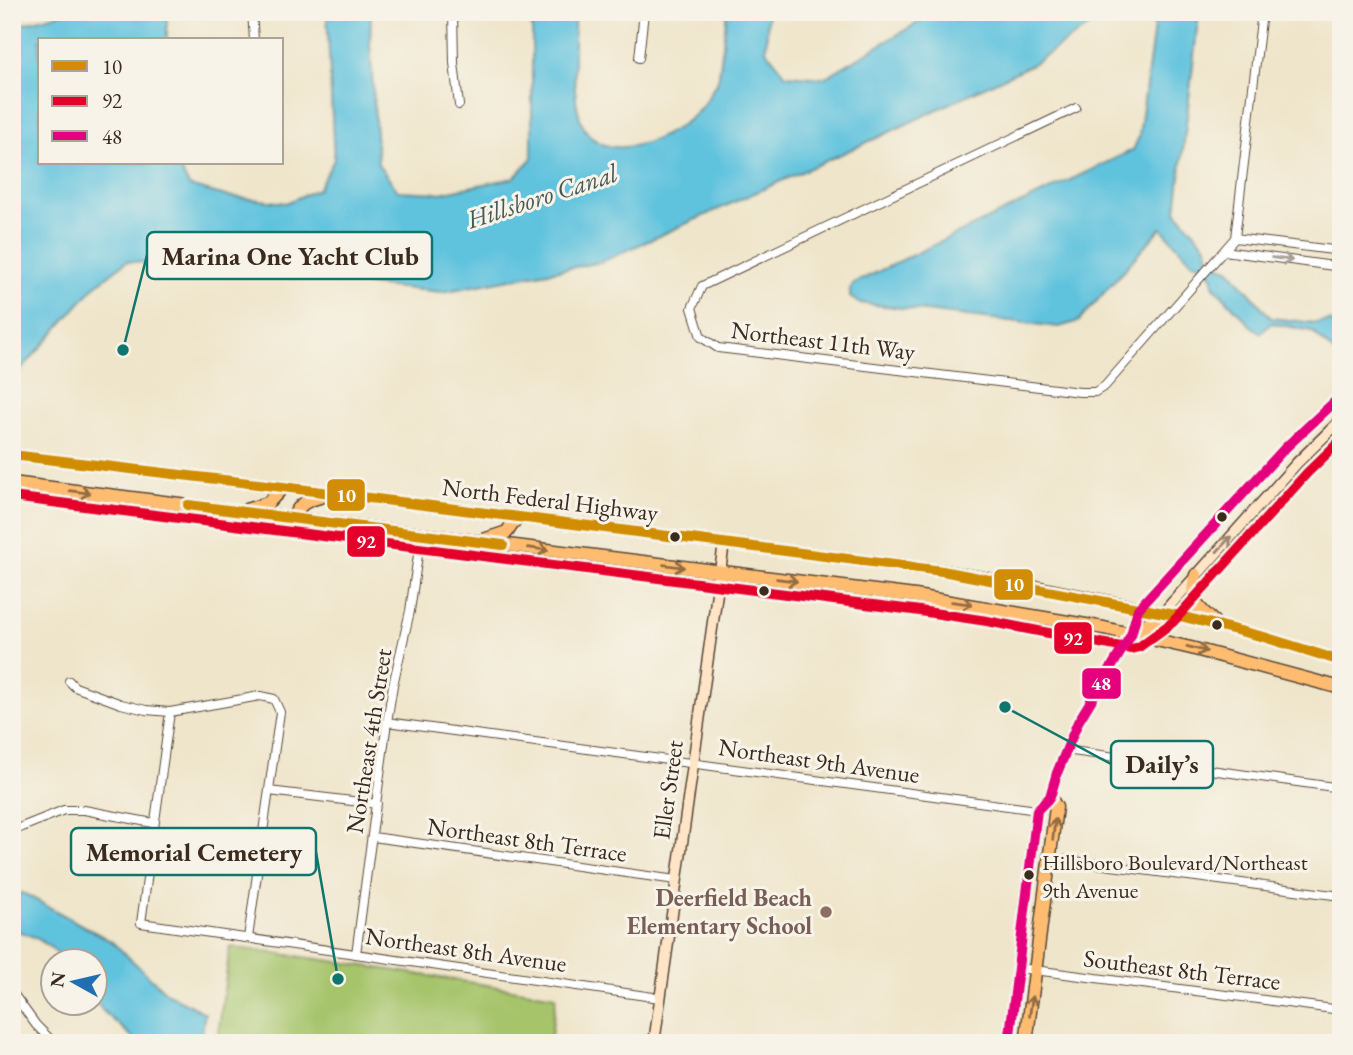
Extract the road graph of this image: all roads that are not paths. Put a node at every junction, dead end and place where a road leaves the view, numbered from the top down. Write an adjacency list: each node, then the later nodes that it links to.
1 (252, 12): 5 (street)
2 (453, 12): 7 (street)
3 (644, 12): 6 (street)
4 (1262, 12): 9 (street)
5 (254, 38)
6 (639, 58)
7 (459, 105)
8 (1076, 108): 11 (street, Northeast 11th Way)
9 (1235, 238): 10 (street); 11 (street, Northeast 11th Way)
10 (1312, 247): 12 (street); 13 (street)
11 (1224, 251): 13 (street, one-way to 13)
12 (1341, 251)
13 (1310, 262): 14 (street)
14 (1341, 267)
15 (1341, 396): 17 (main road)
16 (1341, 420): 20 (main road)
17 (1307, 428): 18 (main road); 20 (main road)
18 (1284, 449): 23 (main road); 33 (main road)
19 (12, 455): 22 (main road, North Federal Highway)
20 (1297, 463): 23 (main road)
21 (12, 483): 25 (main road, North Federal Highway, one-way to 25)
22 (283, 487): 24 (main road, North Federal Highway); 25 (main road)
23 (1273, 490): 32 (main road, one-way to 23)
24 (334, 493): 26 (main road, North Federal Highway); 27 (main road)
25 (242, 512): 27 (main road, North Federal Highway)
26 (517, 517): 29 (main road); 30 (main road, North Federal Highway)
27 (293, 518): 28 (main road, North Federal Highway)
28 (421, 534): 29 (main road, North Federal Highway); 41 (street, Northeast 4th Street)
29 (479, 542): 31 (main road, North Federal Highway, one-way to 31)
30 (724, 543): 31 (main road, Eller Street); 33 (main road, North Federal Highway)
31 (719, 571): 36 (main road, North Federal Highway, one-way to 36); 43 (main road, Eller Street)
32 (1196, 575): 34 (main road); 35 (main road)
33 (1138, 609): 34 (main road, North Federal Highway); 36 (main road)
34 (1163, 613): 35 (main road, North Federal Highway); 36 (main road)
35 (1217, 624): 37 (main road, North Federal Highway)
36 (1131, 635): 39 (main road, North Federal Highway, one-way to 39); 42 (main road)
37 (1341, 661)
38 (69, 681): 40 (street)
39 (1341, 688)
40 (170, 712): 45 (street); 49 (street)
41 (387, 722): 43 (street, Northeast 9th Avenue); 47 (street, Northeast 4th Street)
42 (1065, 750): 44 (street); 46 (main road)
43 (692, 764): 48 (street, Northeast 9th Avenue); 53 (main road, Eller Street)
44 (1341, 788)
45 (269, 791): 47 (street); 55 (street)
46 (1050, 797): 48 (main road); 52 (main road, one-way to 46)
47 (377, 804): 51 (street, Northeast 4th Street)
48 (1037, 810): 57 (main road)
49 (153, 823): 50 (street); 55 (street, Northeast 8th Avenue)
50 (12, 831)
51 (373, 837): 53 (street, Northeast 8th Terrace); 56 (street, Northeast 4th Street)
52 (1050, 858): 54 (street); 58 (main road)
53 (676, 880): 60 (main road, Eller Street)
54 (1341, 896)
55 (248, 938): 56 (street, Northeast 8th Avenue)
56 (356, 954): 60 (street, Northeast 8th Avenue)
57 (1019, 968): 58 (street, Southeast 8th Terrace); 64 (main road)
58 (1036, 970): 61 (street, Southeast 8th Terrace); 65 (main road, one-way to 58)
59 (12, 992): 62 (street)
60 (660, 998): 63 (main road, Eller Street)
61 (1341, 1010)
62 (54, 1043)
63 (654, 1043)
64 (1009, 1043)
65 (1026, 1043)

